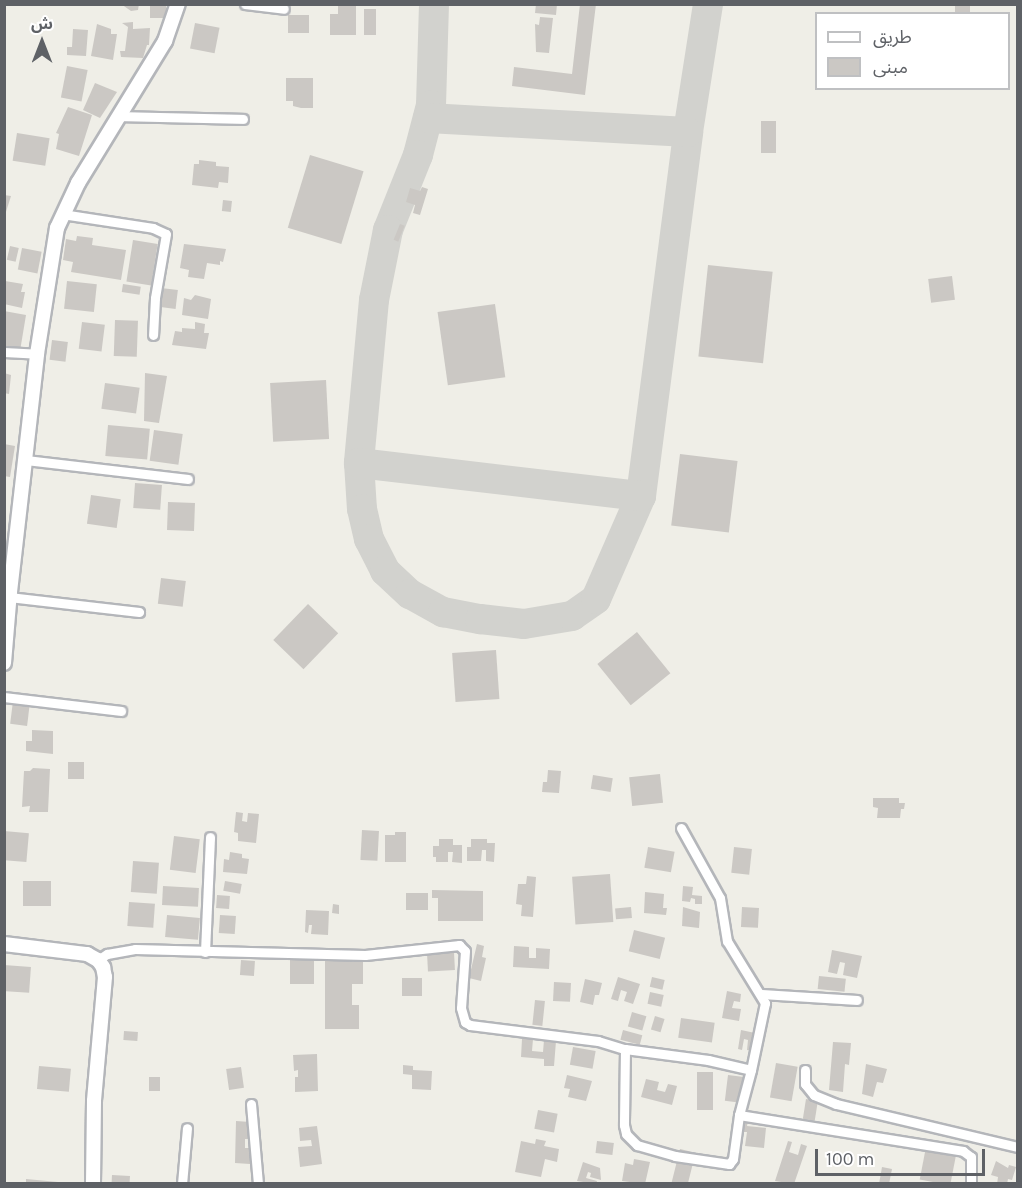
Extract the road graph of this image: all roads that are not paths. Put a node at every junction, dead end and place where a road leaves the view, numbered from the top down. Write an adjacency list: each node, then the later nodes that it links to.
1 (178, 4): 4 (main road)
2 (244, 4): 3 (street)
3 (284, 9)
4 (120, 116): 5 (street); 6 (main road)
5 (243, 119)
6 (62, 214): 7 (street); 9 (main road)
7 (153, 335)
8 (4, 352): 9 (street)
9 (37, 354): 10 (main road)
10 (26, 460): 11 (street); 12 (main road)
11 (188, 479)
12 (8, 594): 13 (street); 14 (main road)
13 (139, 612)
14 (4, 663)
15 (4, 697): 16 (street)
16 (121, 711)
17 (681, 828): 22 (street)
18 (210, 837): 20 (street)
19 (4, 944): 21 (main road)
20 (204, 952): 21 (street); 24 (street)
21 (98, 960): 31 (main road)
22 (762, 994): 23 (street); 25 (street)
23 (857, 1000)
24 (625, 1049): 25 (street); 28 (street)
25 (751, 1070): 28 (street)
26 (805, 1070): 30 (street)
27 (251, 1104): 33 (street)
28 (739, 1115): 34 (street)
29 (186, 1128): 32 (street)
30 (1017, 1147)
31 (93, 1184)
32 (182, 1184)
33 (258, 1184)
34 (971, 1184)

